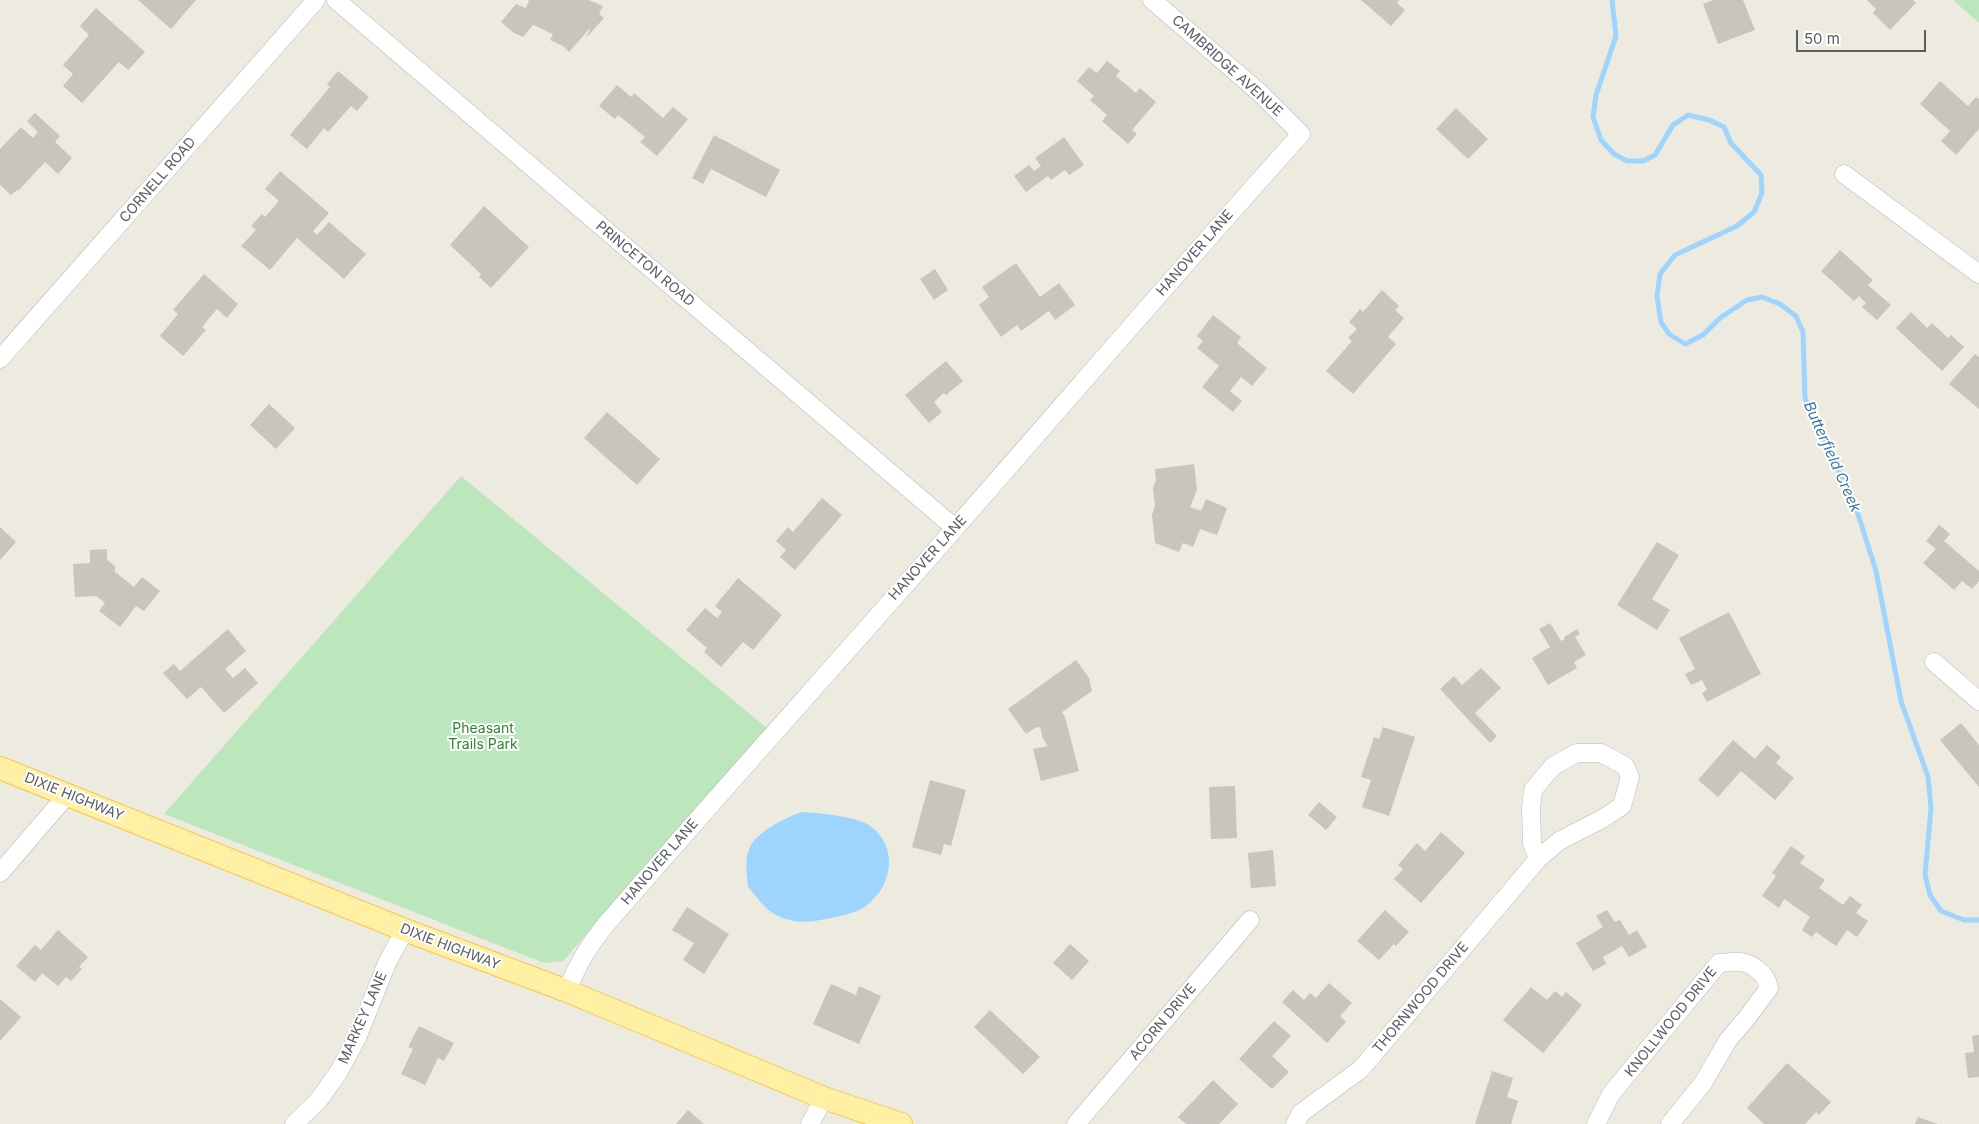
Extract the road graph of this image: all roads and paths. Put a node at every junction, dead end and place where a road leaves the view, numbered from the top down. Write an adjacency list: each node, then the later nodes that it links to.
1 (316, 0): 7 (street, CORNELL ROAD)
2 (336, 0): 8 (street, PRINCETON ROAD)
3 (1152, 0): 4 (street, CAMBRIDGE AVENUE)
4 (1301, 134): 8 (street, HANOVER LANE)
5 (1844, 174): 6 (street)
6 (1979, 274)
7 (0, 359)
8 (955, 528): 17 (street, HANOVER LANE)
9 (1934, 662): 10 (street)
10 (1979, 701)
11 (0, 768): 12 (main road, DIXIE HIGHWAY)
12 (67, 795): 14 (street); 16 (main road, DIXIE HIGHWAY)
13 (1538, 860): 13 (street, THORNWOOD DRIVE); 23 (street, THORNWOOD DRIVE)
14 (0, 873)
15 (1250, 920): 22 (street, ACORN DRIVE)
16 (405, 930): 17 (main road, DIXIE HIGHWAY); 19 (street, MARKEY LANE)
17 (568, 991): 18 (main road, DIXIE HIGHWAY)
18 (824, 1098): 20 (street); 21 (main road, DIXIE HIGHWAY)
19 (294, 1124)
20 (810, 1124)
21 (901, 1124)
22 (1076, 1124)
23 (1295, 1124)
24 (1596, 1124): 25 (street, KNOLLWOOD DRIVE)
25 (1670, 1124)

